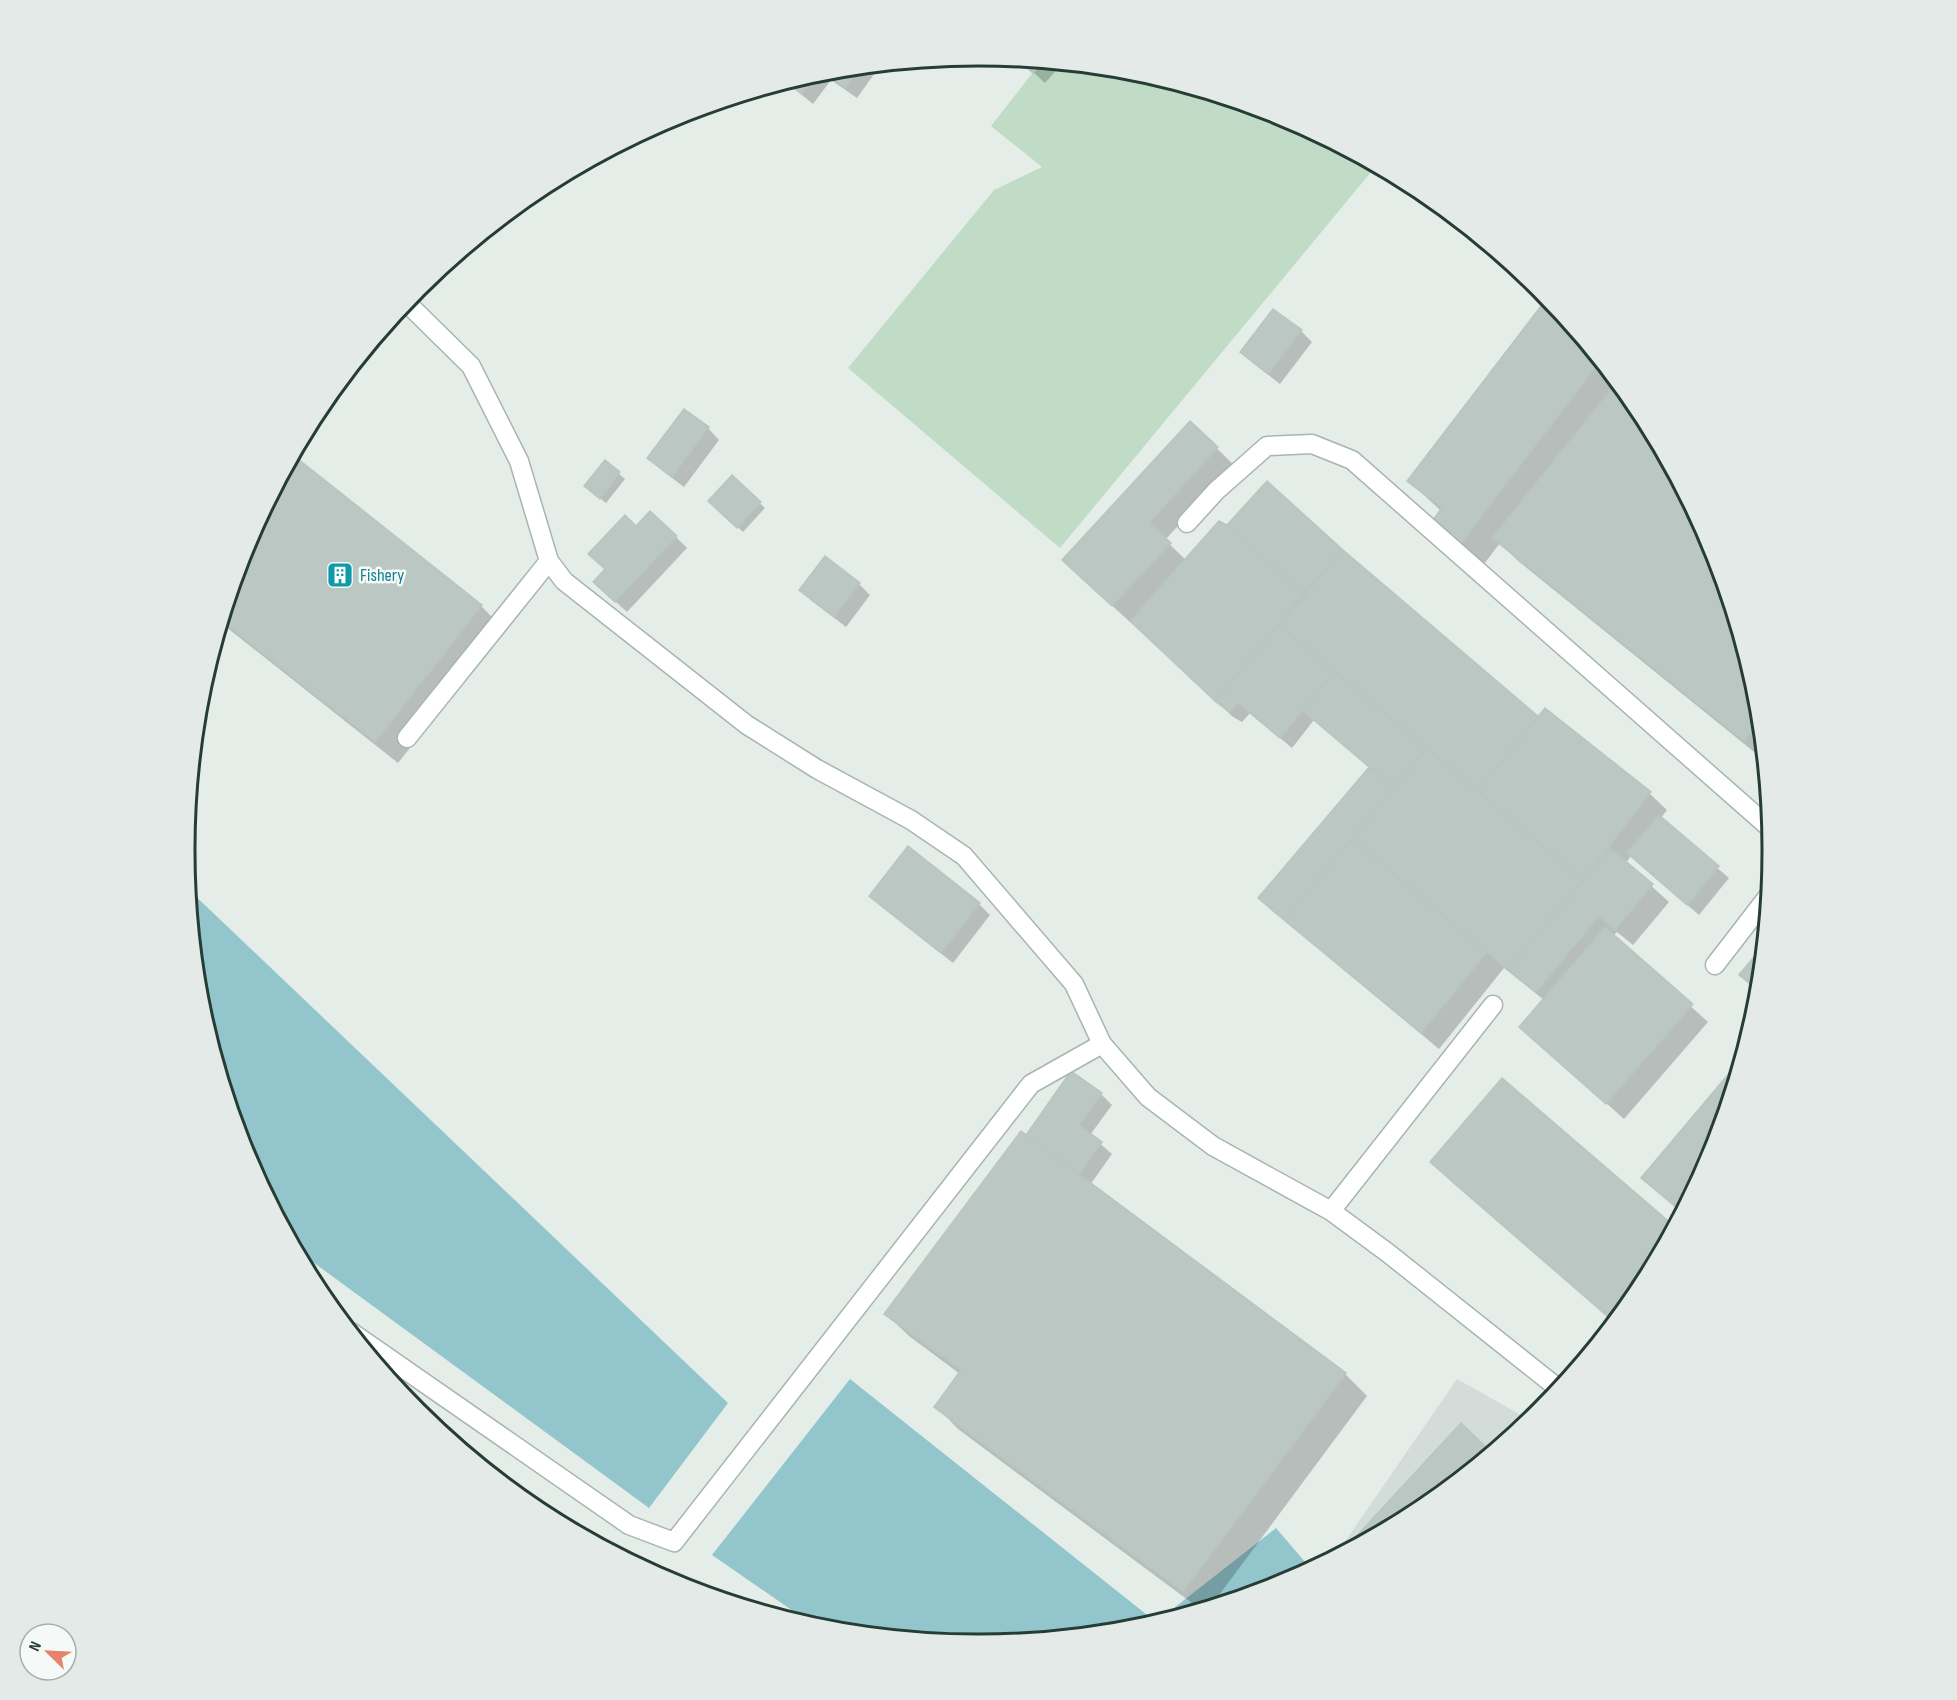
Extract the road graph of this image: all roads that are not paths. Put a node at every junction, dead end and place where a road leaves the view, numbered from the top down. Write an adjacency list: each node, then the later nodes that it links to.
1 (412, 308): 3 (lane)
2 (1186, 523): 5 (lane)
3 (549, 561): 4 (lane); 9 (lane)
4 (407, 738)
5 (1761, 821)
6 (1761, 906): 7 (lane)
7 (1715, 965)
8 (1493, 1005): 10 (lane)
9 (1102, 1044): 10 (lane); 11 (lane)
10 (1331, 1211): 12 (lane)
11 (373, 1348)
12 (1552, 1384)

